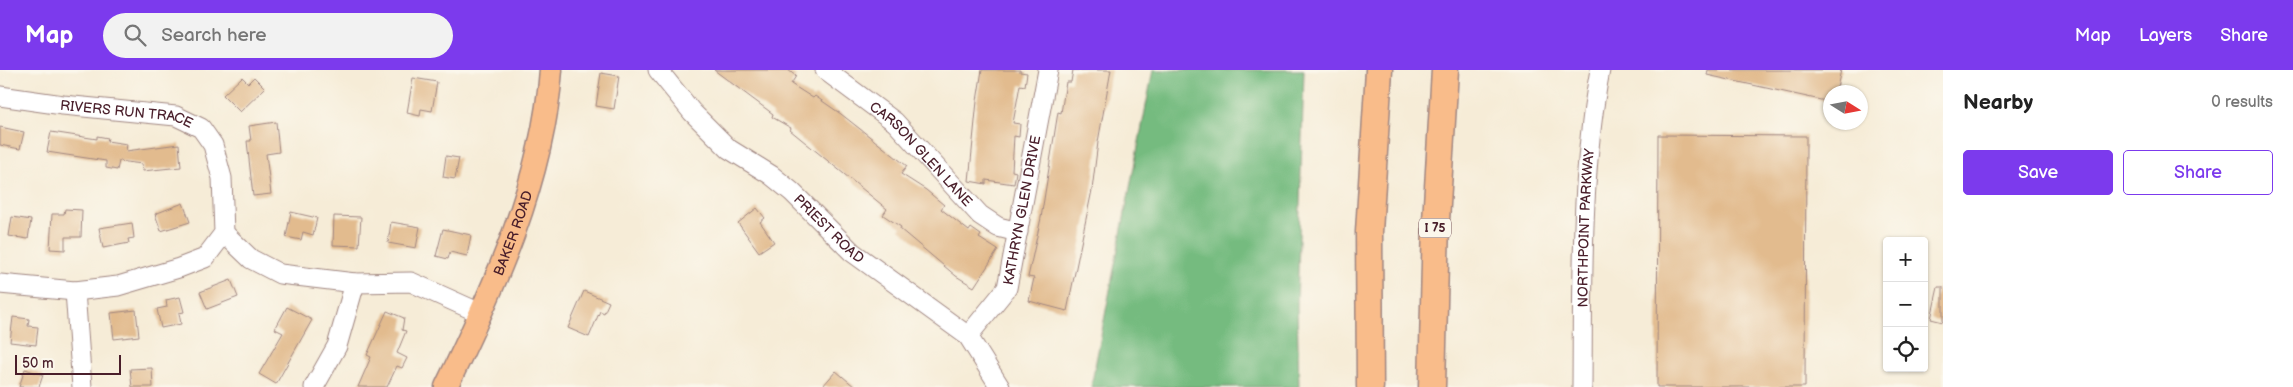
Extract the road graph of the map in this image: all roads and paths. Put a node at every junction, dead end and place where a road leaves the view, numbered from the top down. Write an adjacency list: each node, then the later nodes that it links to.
1 (551, 70): 14 (main road, BAKER ROAD)
2 (658, 70): 15 (street, PRIEST ROAD)
3 (825, 70): 9 (street, CARSON GLEN LANE)
4 (1048, 70): 9 (street, KATHRYN GLEN DRIVE)
5 (1379, 70): 20 (highway)
6 (1446, 70): 21 (highway, I 75)
7 (1600, 70): 22 (street, NORTHPOINT PARKWAY)
8 (0, 96): 10 (street, RIVERS RUN TRACE)
9 (1018, 232): 15 (street, KATHRYN GLEN DRIVE)
10 (224, 233): 11 (street); 13 (street)
11 (355, 282): 14 (street); 17 (street)
12 (0, 284): 13 (street)
13 (75, 291): 16 (street)
14 (480, 313): 18 (main road, BAKER ROAD)
15 (968, 336): 19 (street, PRIEST ROAD)
16 (82, 387)
17 (314, 387)
18 (446, 387)
19 (1000, 387)
20 (1370, 387)
21 (1432, 387)
22 (1582, 387)

